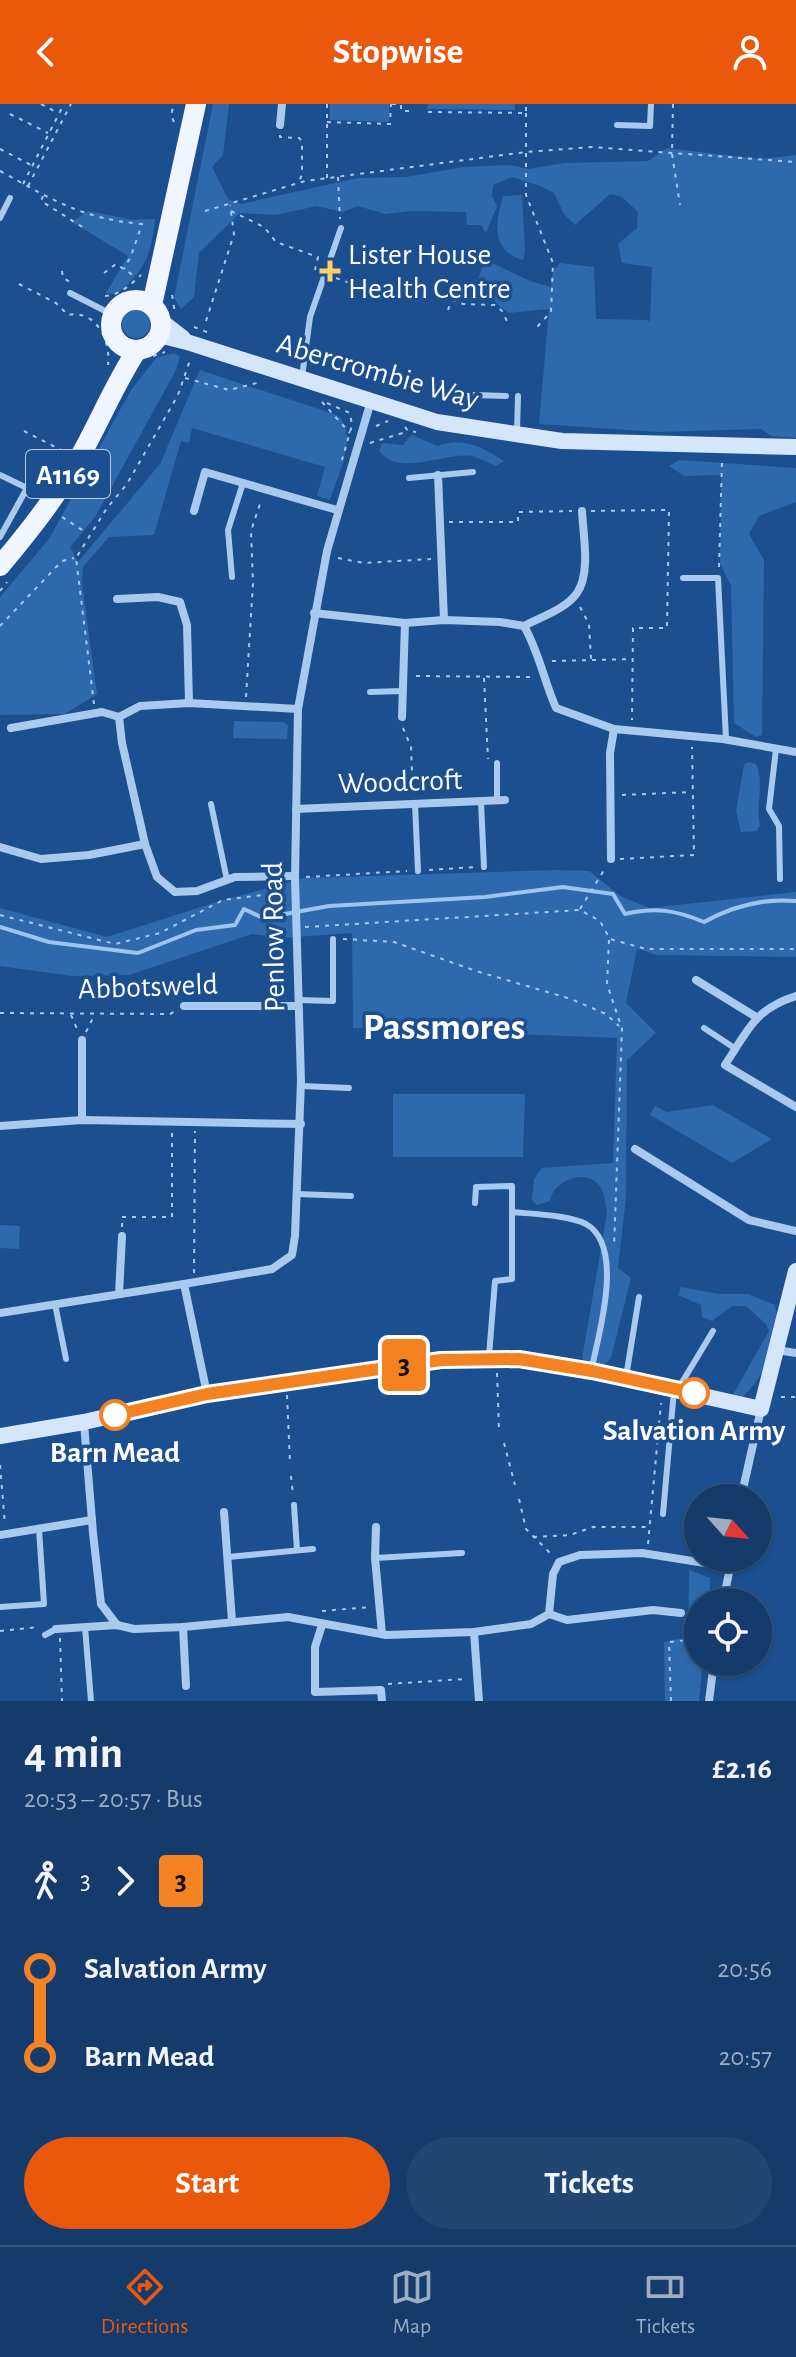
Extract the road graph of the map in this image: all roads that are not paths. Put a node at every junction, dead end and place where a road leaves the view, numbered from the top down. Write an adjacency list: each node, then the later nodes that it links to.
1 (282, 104): 4 (street)
2 (651, 104): 5 (lane)
3 (193, 105): 9 (main road)
4 (280, 125)
5 (617, 125)
6 (10, 198): 7 (lane)
7 (0, 218)
8 (341, 228): 14 (lane)
9 (155, 283): 11 (main road); 12 (main road)
10 (70, 293): 11 (lane)
11 (119, 309): 12 (main road); 13 (main road)
12 (163, 326): 13 (main road); 14 (street, Abercrombie Way)
13 (136, 351): 30 (main road, A1169)
14 (301, 380): 18 (street, Abercrombie Way)
15 (443, 394): 16 (lane)
16 (506, 396)
17 (518, 396): 19 (lane)
18 (371, 400): 19 (street, Abercrombie Way); 26 (street, Penlow Road)
19 (517, 435): 20 (street, Abercrombie Way)
20 (796, 447)
21 (473, 472): 23 (lane)
22 (0, 475): 29 (lane)
23 (438, 475): 24 (lane); 35 (street)
24 (409, 478)
25 (243, 483): 26 (street); 27 (street); 31 (lane)
26 (337, 510): 34 (street, Penlow Road)
27 (194, 511)
28 (582, 511): 37 (street)
29 (0, 537)
30 (4, 573)
31 (232, 577)
32 (683, 578): 46 (lane)
33 (117, 599): 40 (street)
34 (314, 613): 36 (street); 41 (street, Penlow Road)
35 (444, 620): 36 (street); 37 (street)
36 (405, 623): 38 (street)
37 (524, 626): 45 (street)
38 (403, 691): 39 (lane); 43 (street)
39 (370, 692)
40 (189, 703): 41 (street); 42 (street)
41 (298, 709): 54 (street, Penlow Road)
42 (119, 717): 44 (street); 55 (street)
43 (402, 717)
44 (11, 728)
45 (614, 729): 46 (street); 57 (street)
46 (726, 739): 47 (street)
47 (776, 749): 48 (street); 61 (lane)
48 (796, 752)
49 (497, 763): 50 (lane)
50 (501, 801): 51 (street, Woodcroft)
51 (481, 802): 53 (street, Woodcroft); 58 (lane)
52 (211, 804): 62 (lane)
53 (414, 804): 54 (street, Woodcroft); 59 (lane)
54 (296, 809): 60 (street, Penlow Road)
55 (145, 844): 56 (street); 62 (street)
56 (0, 847)
57 (611, 859)
58 (484, 867)
59 (418, 871)
60 (295, 877): 62 (street); 66 (street, Penlow Road)
61 (780, 879)
62 (227, 880)
63 (333, 939): 66 (lane)
64 (696, 980): 68 (street)
65 (796, 996): 68 (street)
66 (298, 1003): 67 (street, Abbotsweld); 72 (street, Penlow Road)
67 (184, 1006)
68 (756, 1017): 71 (street)
69 (704, 1028): 71 (lane)
70 (82, 1040): 75 (street, Abbotsweld)
71 (736, 1049): 74 (street)
72 (301, 1086): 73 (lane); 76 (street, Penlow Road)
73 (349, 1088)
74 (796, 1107)
75 (82, 1120): 76 (street); 77 (street)
76 (301, 1124): 79 (street, Penlow Road)
77 (0, 1126)
78 (635, 1149): 83 (street)
79 (297, 1194): 80 (lane); 86 (street, Penlow Road)
80 (351, 1196)
81 (475, 1203): 82 (lane)
82 (512, 1212): 95 (lane); 96 (lane)
83 (796, 1231)
84 (122, 1236): 87 (street)
85 (796, 1271): 92 (street)
86 (184, 1284): 87 (street); 99 (street)
87 (119, 1294): 89 (street)
88 (639, 1297): 97 (lane)
89 (55, 1304): 90 (street); 94 (lane)
90 (0, 1313)
91 (713, 1331): 98 (lane)
92 (777, 1350): 93 (street); 100 (street)
93 (796, 1353)
94 (66, 1359)
95 (493, 1360): 96 (street); 99 (street)
96 (592, 1371): 97 (street)
97 (626, 1378): 98 (street)
98 (672, 1388): 100 (street); 106 (lane)
99 (207, 1394): 101 (street)
100 (763, 1403): 103 (street)
101 (84, 1422): 102 (street); 107 (street)
102 (0, 1436)
103 (744, 1484)
104 (294, 1505): 112 (lane)
105 (224, 1512): 114 (street)
106 (663, 1514)
107 (92, 1520): 109 (street); 121 (street)
108 (376, 1527): 115 (street)
109 (39, 1529): 110 (street); 117 (lane)
110 (3, 1534)
111 (313, 1549): 112 (lane)
112 (297, 1550): 114 (lane)
113 (462, 1553): 115 (lane)
114 (228, 1557): 120 (street)
115 (375, 1558): 127 (street)
116 (684, 1558): 119 (street)
117 (0, 1607)
118 (681, 1613): 119 (street)
119 (549, 1614): 126 (street)
120 (232, 1621): 122 (street); 124 (street)
121 (117, 1625): 123 (street); 124 (street)
122 (322, 1625): 127 (street); 132 (street)
123 (85, 1627): 125 (street); 131 (lane)
124 (183, 1627): 130 (street)
125 (58, 1629): 128 (lane)
126 (474, 1632): 127 (street); 133 (street)
127 (382, 1634)
128 (45, 1635)
129 (712, 1676): 134 (street)
130 (186, 1686)
131 (91, 1701)
132 (382, 1701)
133 (479, 1701)
134 (709, 1701)

